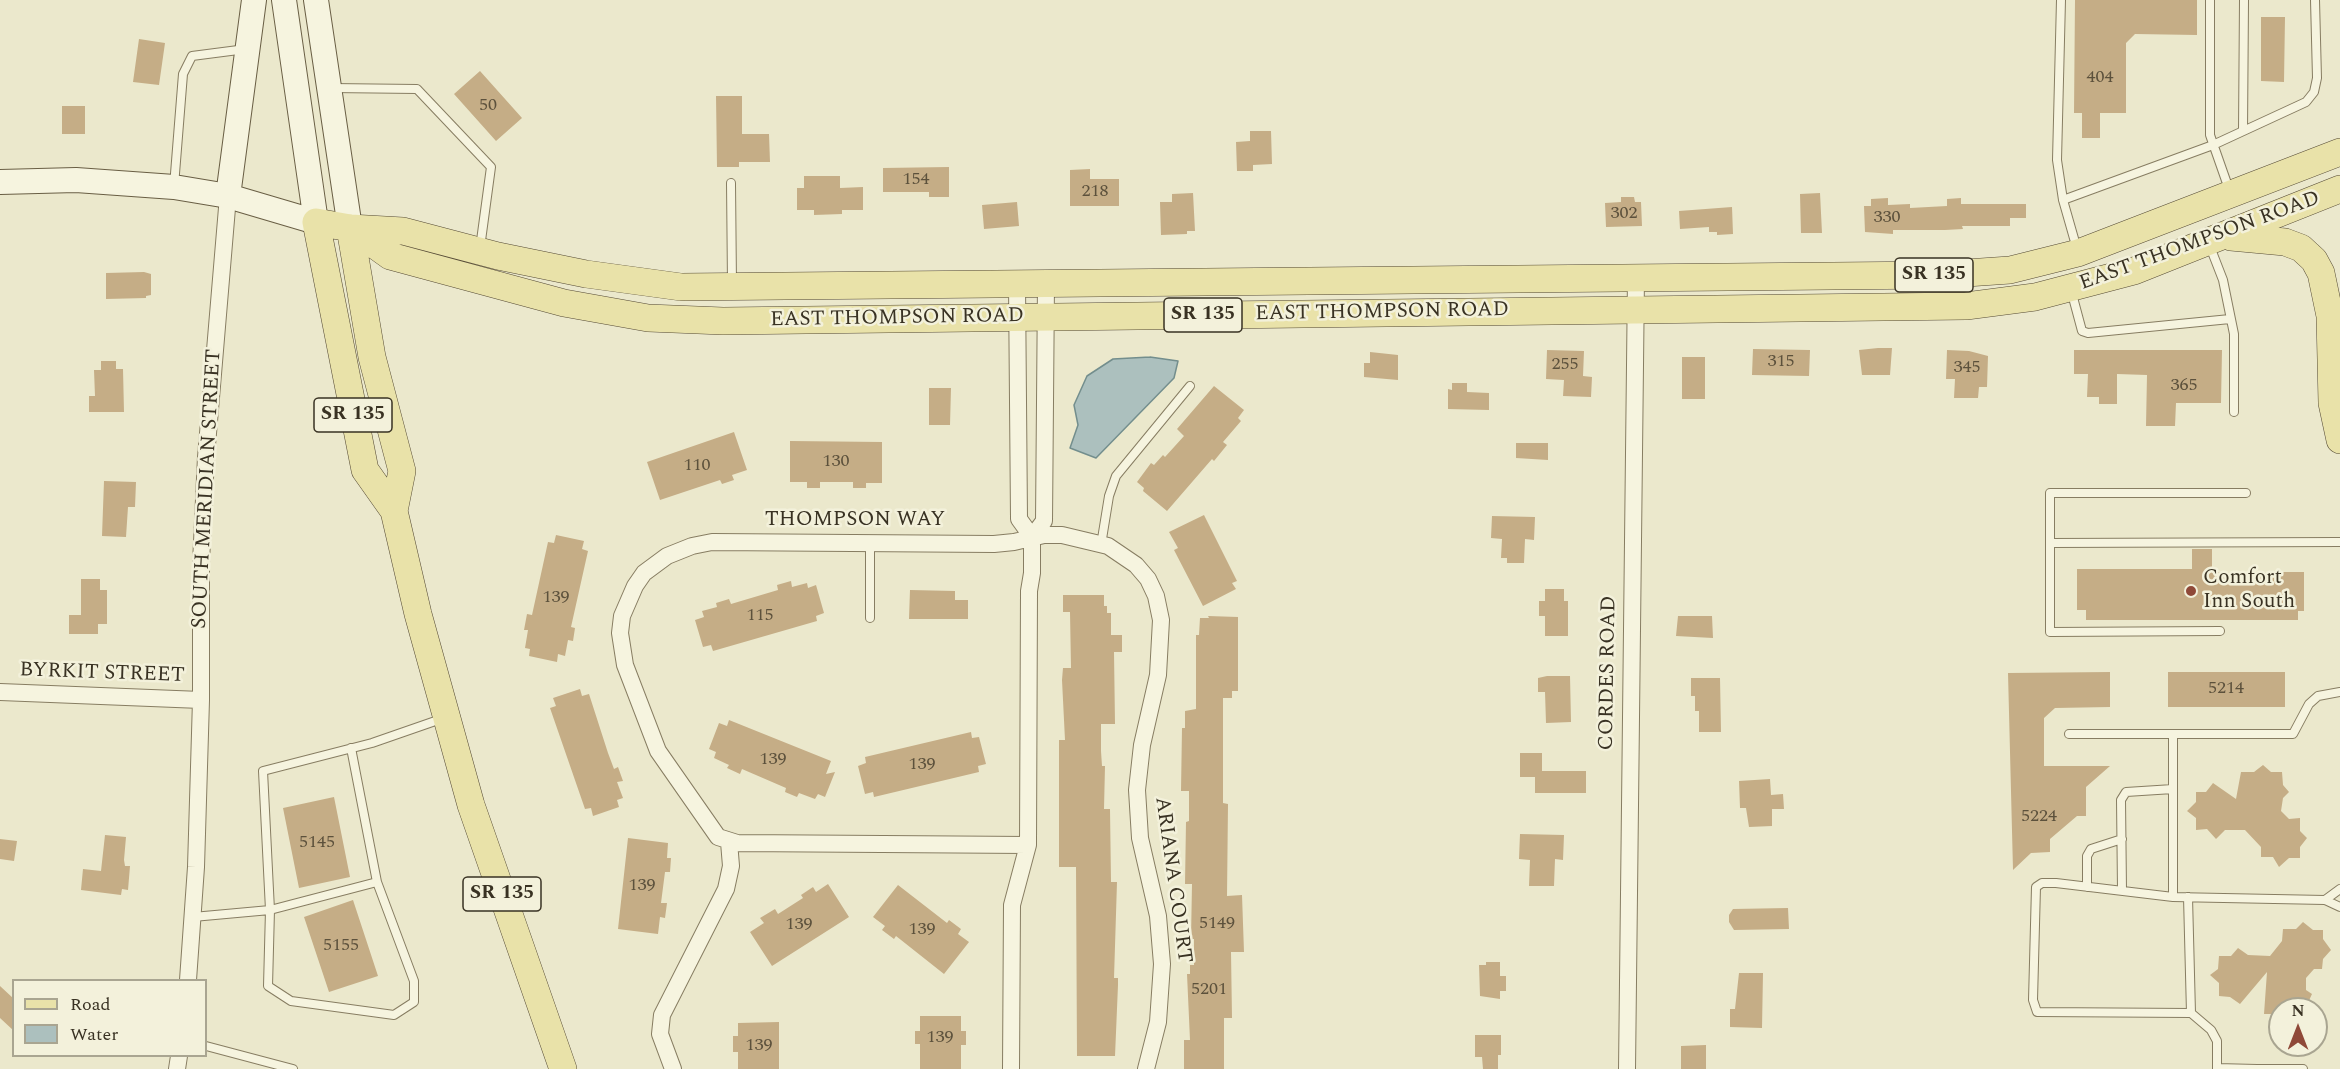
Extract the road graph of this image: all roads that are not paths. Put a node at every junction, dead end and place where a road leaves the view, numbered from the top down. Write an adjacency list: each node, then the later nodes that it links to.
1 (254, 0): 8 (main road, SOUTH MERIDIAN STREET)
2 (284, 0): 22 (main road)
3 (316, 0): 9 (main road)
4 (2061, 0): 21 (lane)
5 (2210, 0): 11 (lane)
6 (2244, 0): 10 (lane)
7 (2315, 0): 10 (lane)
8 (247, 49): 17 (lane); 20 (main road, SOUTH MERIDIAN STREET)
9 (327, 88): 23 (main road); 25 (lane)
10 (2243, 131): 11 (lane)
11 (2213, 145): 19 (lane); 21 (lane)
12 (2340, 152): 13 (main road, EAST THOMPSON ROAD / SR 135)
13 (2312, 163): 14 (main road); 19 (main road, EAST THOMPSON ROAD / SR 135)
14 (2340, 166)
15 (0, 182): 17 (main road, EAST THOMPSON ROAD)
16 (732, 183): 30 (lane)
17 (174, 187): 20 (main road, EAST THOMPSON ROAD)
18 (2340, 189): 24 (main road, EAST THOMPSON ROAD / SR 135)
19 (2232, 195): 26 (main road, EAST THOMPSON ROAD / SR 135)
20 (228, 196): 22 (main road, EAST THOMPSON ROAD); 50 (street, SOUTH MERIDIAN STREET)
21 (2063, 200): 26 (lane)
22 (316, 222): 23 (main road, EAST THOMPSON ROAD / SR 135); 40 (main road, SR 135)
23 (350, 228): 25 (main road, EAST THOMPSON ROAD / SR 135); 33 (main road, EAST THOMPSON ROAD / SR 135); 40 (main road, SR 135)
24 (2216, 240): 31 (main road, EAST THOMPSON ROAD / SR 135); 35 (lane); 38 (main road)
25 (480, 251): 30 (main road, EAST THOMPSON ROAD / SR 135)
26 (2078, 253): 27 (main road, EAST THOMPSON ROAD / SR 135)
27 (1636, 277): 28 (main road, EAST THOMPSON ROAD / SR 135); 32 (street, CORDES ROAD)
28 (1046, 283): 29 (main road, EAST THOMPSON ROAD / SR 135); 34 (street)
29 (1017, 284): 30 (main road, EAST THOMPSON ROAD / SR 135); 33 (street)
30 (732, 287)
31 (2071, 289): 32 (main road, EAST THOMPSON ROAD / SR 135); 35 (lane)
32 (1636, 309): 34 (main road, EAST THOMPSON ROAD / SR 135); 77 (street, CORDES ROAD)
33 (1018, 318): 34 (main road, EAST THOMPSON ROAD / SR 135); 41 (street)
34 (1046, 318): 41 (street)
35 (2230, 319): 37 (lane)
36 (1190, 386): 45 (lane)
37 (2234, 412)
38 (2340, 440)
39 (2246, 493): 44 (lane)
40 (394, 511): 51 (main road, SR 135)
41 (1032, 537): 43 (street, THOMPSON WAY); 45 (street, ARIANA COURT); 58 (street)
42 (2340, 542): 44 (lane)
43 (870, 543): 46 (lane); 57 (street, THOMPSON WAY)
44 (2050, 543): 47 (lane)
45 (1101, 545): 76 (street, ARIANA COURT)
46 (870, 618)
47 (2220, 631)
48 (0, 692): 50 (street, BYRKIT STREET)
49 (2340, 692): 53 (lane)
50 (201, 700): 68 (street, SOUTH MERIDIAN STREET)
51 (445, 718): 54 (lane); 73 (main road, SR 135)
52 (2069, 734): 53 (lane)
53 (2173, 734): 55 (lane)
54 (351, 748): 59 (lane); 67 (lane)
55 (2173, 789): 56 (lane); 63 (lane)
56 (2122, 839): 60 (lane); 62 (lane)
57 (729, 842): 58 (street); 74 (street)
58 (1028, 845): 75 (street)
59 (377, 882): 67 (lane); 67 (lane)
60 (2087, 887): 62 (lane); 70 (lane)
61 (2340, 889): 65 (lane)
62 (2122, 890): 63 (lane)
63 (2174, 897): 64 (lane)
64 (2188, 897): 65 (lane); 70 (lane)
65 (2325, 900): 66 (lane)
66 (2340, 907)
67 (270, 910): 68 (lane)
68 (193, 917): 69 (street, SOUTH MERIDIAN STREET)
69 (188, 979)
70 (2191, 1013): 78 (lane)
71 (207, 1046): 72 (lane)
72 (293, 1069)
73 (563, 1069)
74 (673, 1069)
75 (1011, 1069)
76 (1146, 1069)
77 (1627, 1069)
78 (2217, 1069): 79 (lane)
79 (2257, 1069): 80 (lane)
80 (2303, 1069)

